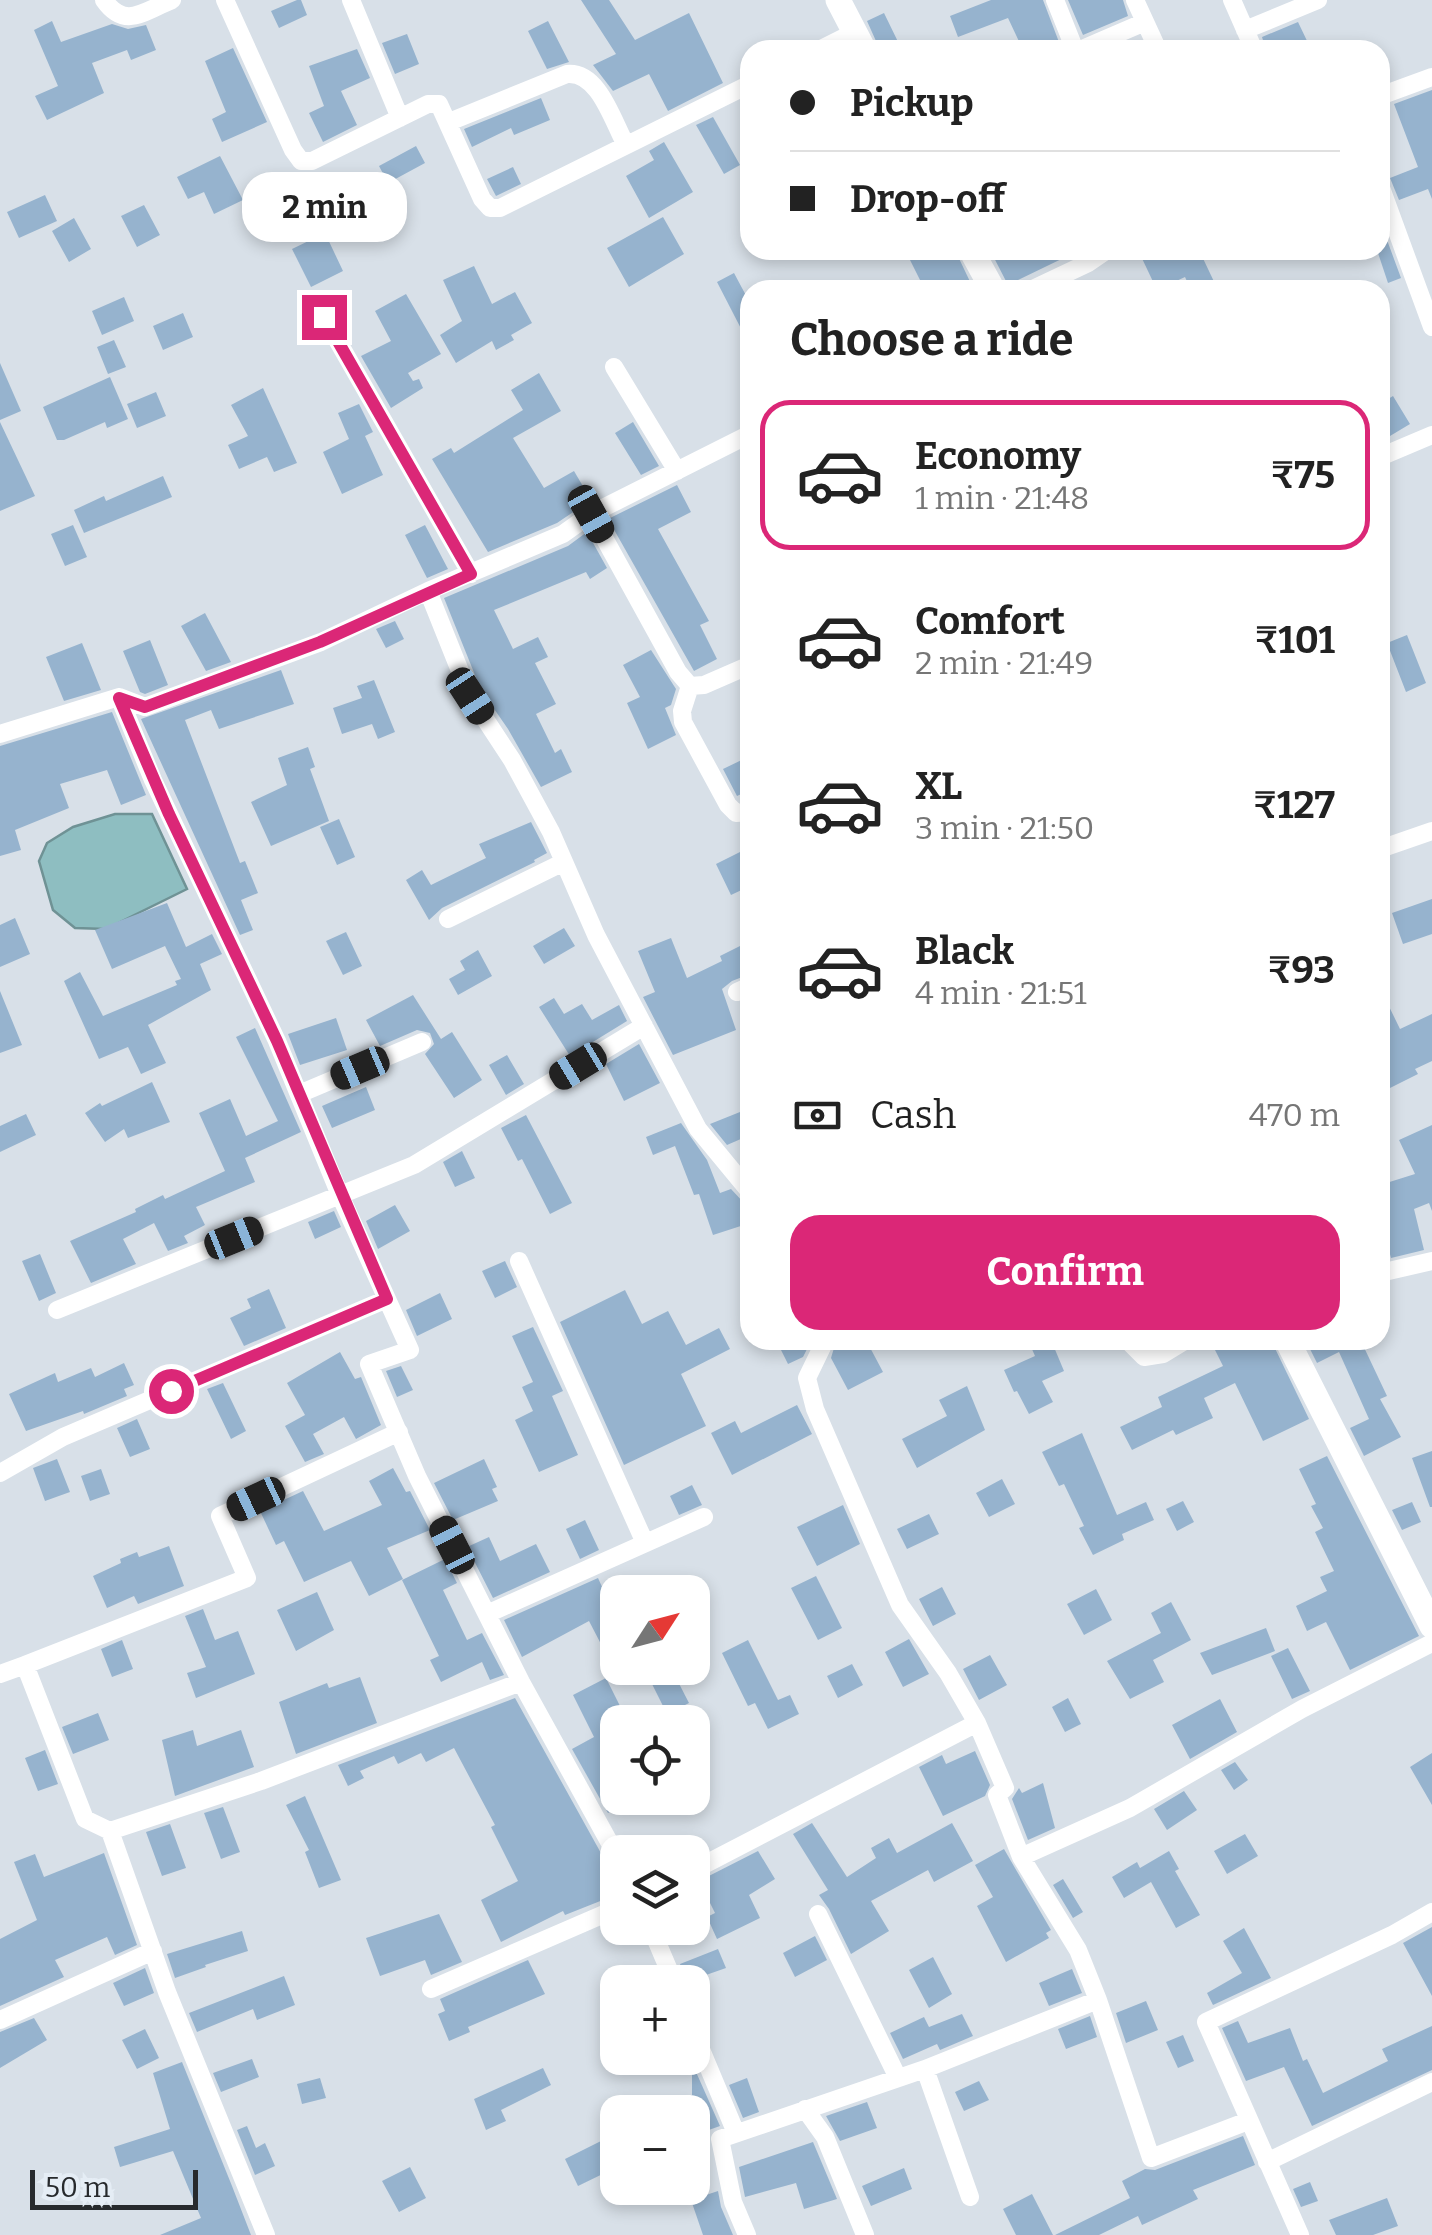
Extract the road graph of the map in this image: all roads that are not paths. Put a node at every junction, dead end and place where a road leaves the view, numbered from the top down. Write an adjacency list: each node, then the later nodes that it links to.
1 (104, 0): 2 (street)
2 (172, 0)
3 (225, 0): 20 (street)
4 (350, 0): 20 (street)
5 (838, 0): 12 (street)
6 (1056, 0): 13 (street)
7 (1136, 0): 10 (street)
8 (1232, 0): 11 (street)
9 (1318, 0): 11 (street)
10 (1145, 22): 14 (street); 15 (street)
11 (1245, 30): 16 (street)
12 (858, 40)
13 (1074, 40)
14 (1102, 40)
15 (1153, 40)
16 (1250, 40)
17 (1432, 77): 19 (street)
18 (740, 89): 22 (street)
19 (1390, 92)
20 (400, 118): 21 (street)
21 (449, 122): 22 (street); 22 (street)
22 (626, 146)
23 (1390, 212): 27 (street)
24 (1093, 260): 25 (street)
25 (1053, 280)
26 (324, 317): 34 (street)
27 (1432, 327)
28 (614, 367): 32 (street)
29 (1432, 435): 31 (street)
30 (740, 439): 32 (street)
31 (1390, 453)
32 (676, 471): 33 (street)
33 (591, 514): 34 (street); 37 (street)
34 (471, 574): 35 (street)
35 (428, 591): 38 (street); 43 (street)
36 (740, 669): 37 (street)
37 (690, 686): 40 (street)
38 (119, 698): 39 (street); 47 (street)
39 (0, 734)
40 (740, 813)
41 (1432, 830): 42 (street)
42 (1390, 845)
43 (564, 862): 44 (street); 45 (street)
44 (448, 919)
45 (644, 1026): 48 (street); 49 (street)
46 (422, 1042): 47 (street)
47 (299, 1094): 49 (street)
48 (740, 1180)
49 (340, 1195): 53 (street); 54 (street)
50 (518, 1261): 62 (street)
51 (1432, 1261): 52 (street)
52 (1390, 1272)
53 (387, 1299): 59 (street); 60 (street)
54 (57, 1310)
55 (820, 1350): 69 (street)
56 (1138, 1350): 57 (street)
57 (1170, 1350)
58 (1292, 1350): 64 (street)
59 (398, 1432): 63 (street); 66 (street)
60 (0, 1473)
61 (704, 1517): 62 (street)
62 (645, 1543): 63 (street)
63 (487, 1614): 68 (street)
64 (1432, 1626)
65 (1432, 1643): 72 (street)
66 (25, 1664): 67 (street); 70 (street)
67 (0, 1674)
68 (521, 1682): 70 (street); 71 (street)
69 (977, 1723): 72 (street); 73 (street)
70 (110, 1831): 77 (street)
71 (605, 1835)
72 (1021, 1857): 79 (street)
73 (710, 1861)
74 (1432, 1912): 86 (street)
75 (818, 1914): 83 (street)
76 (600, 1916): 78 (street)
77 (153, 1950): 80 (street); 90 (street)
78 (431, 1989)
79 (1098, 2000): 81 (street); 86 (street)
80 (0, 2020)
81 (924, 2069): 83 (street); 89 (street)
82 (710, 2071): 87 (street)
83 (898, 2078): 85 (street)
84 (1432, 2082): 88 (street)
85 (805, 2110): 87 (street); 92 (street)
86 (1248, 2120): 88 (street)
87 (736, 2133): 91 (street)
88 (1267, 2162): 93 (street)
89 (970, 2197)
90 (266, 2235)
91 (748, 2235)
92 (865, 2235)
93 (1300, 2235)

